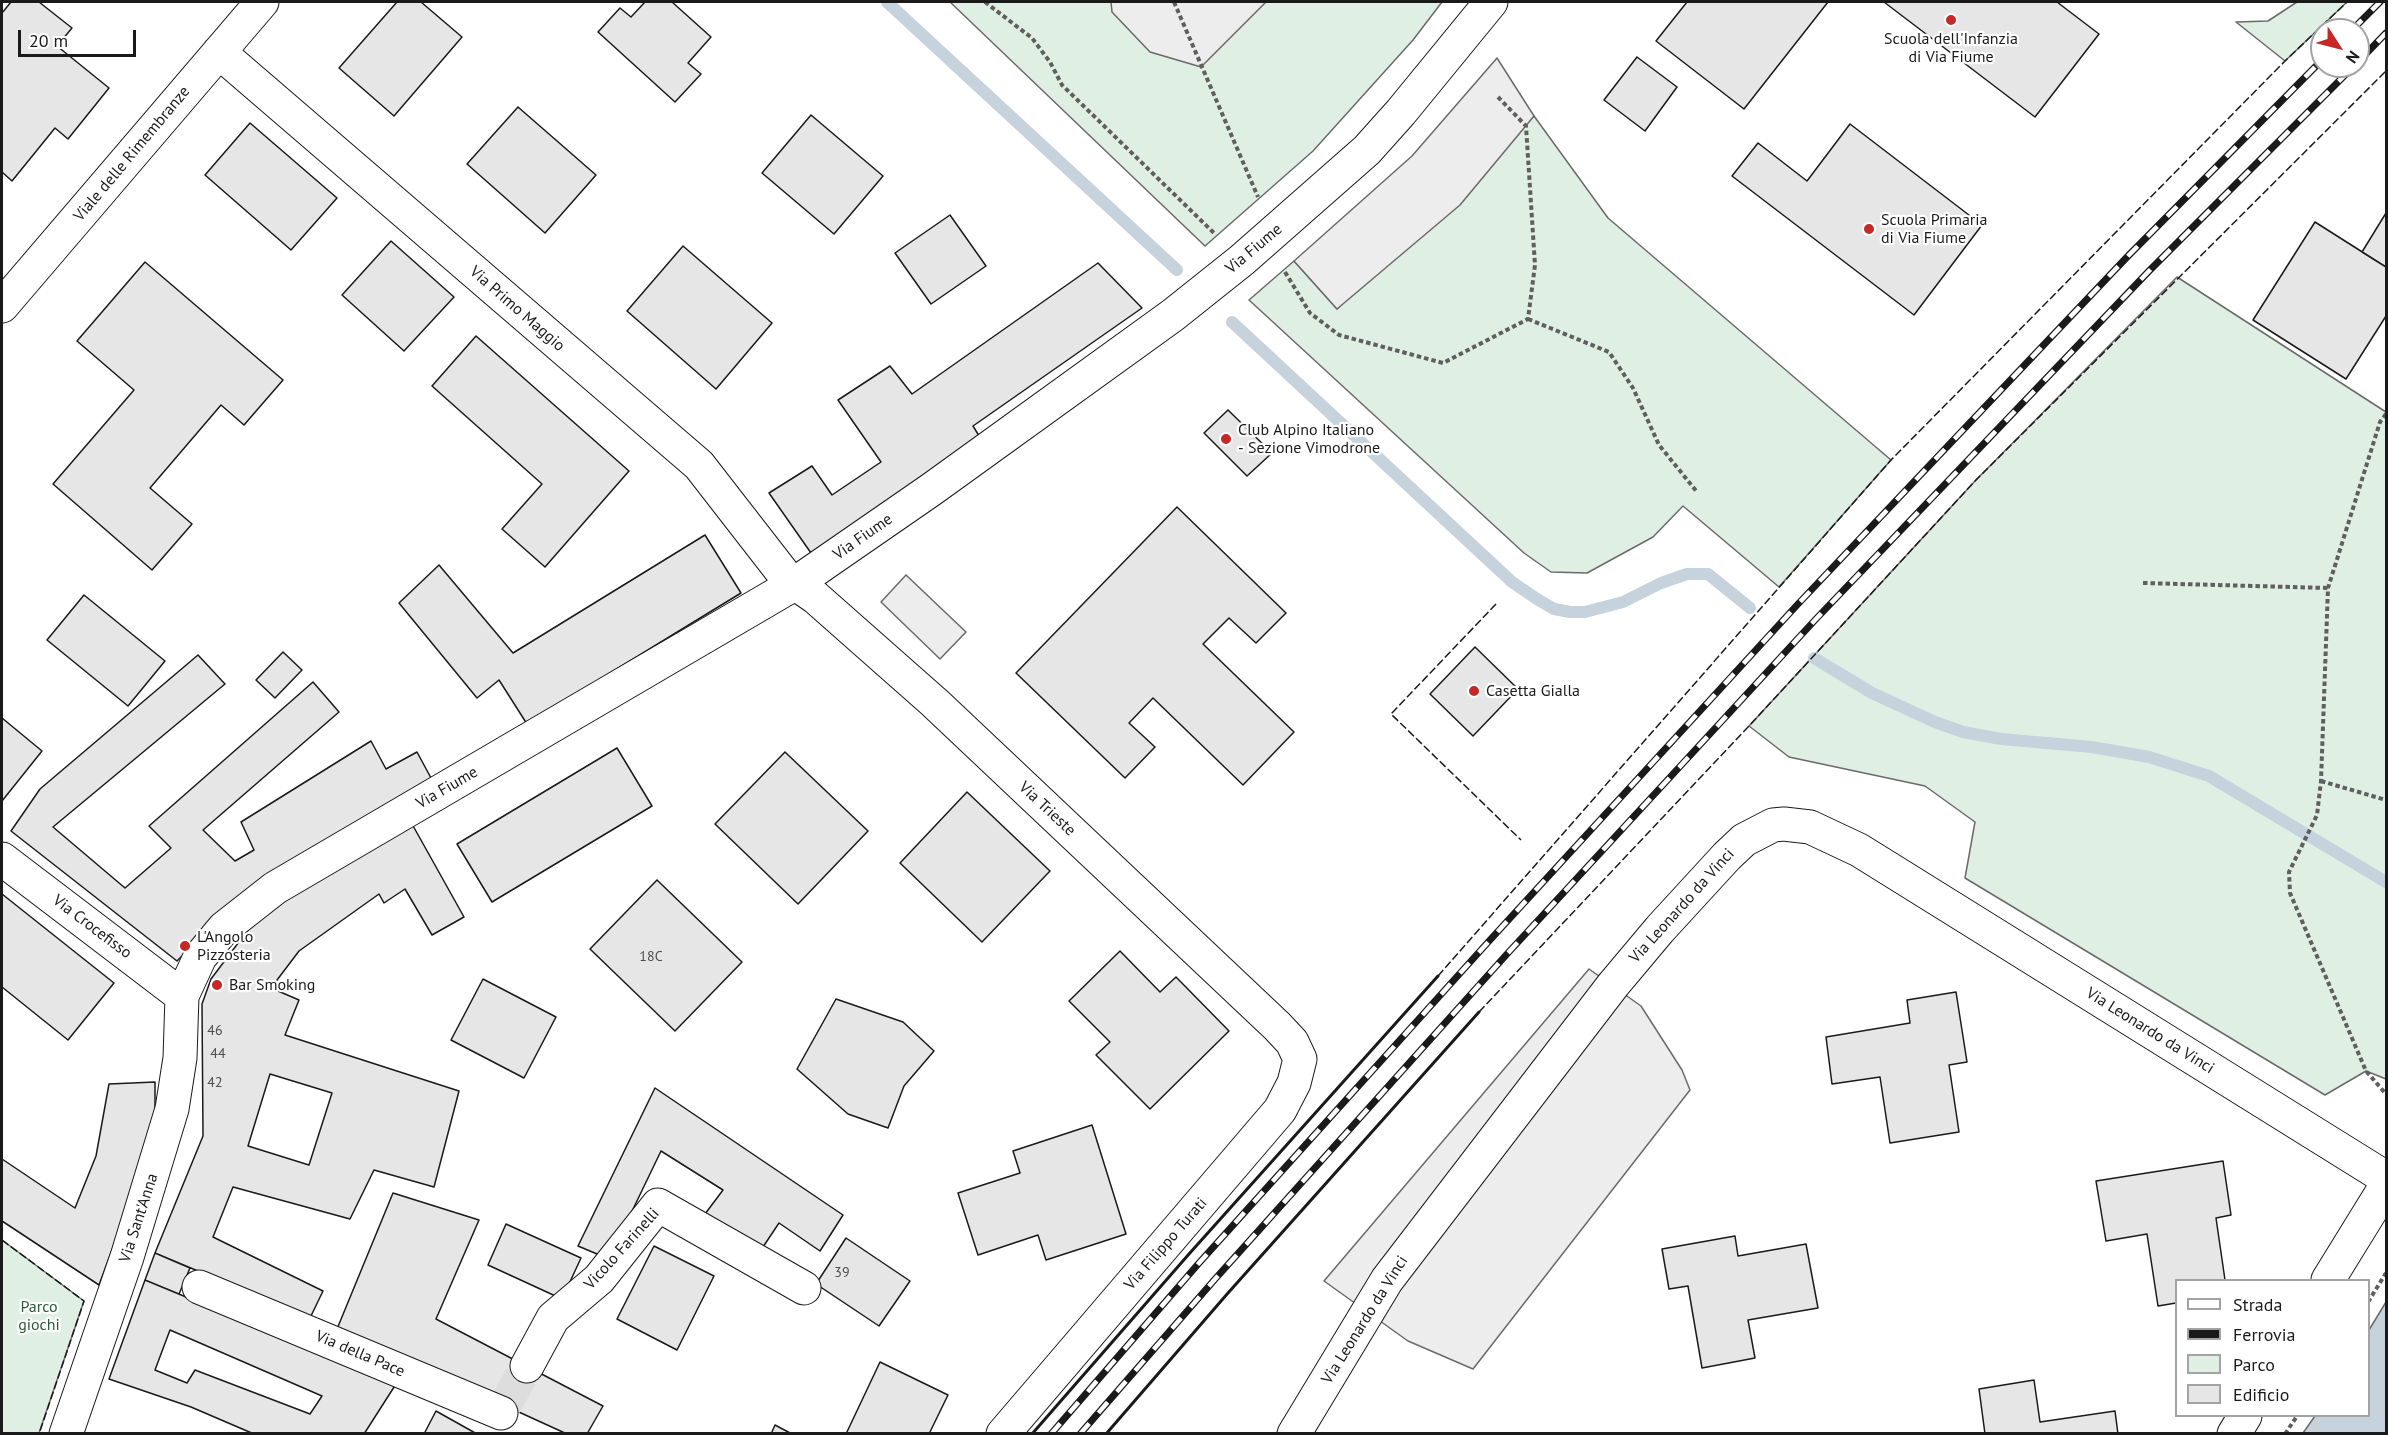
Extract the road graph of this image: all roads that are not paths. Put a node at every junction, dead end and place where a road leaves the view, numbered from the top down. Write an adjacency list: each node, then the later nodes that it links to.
1 (262, 2): 3 (street, Viale delle Rimembranze)
2 (1491, 2): 5 (street, Via Fiume)
3 (219, 52): 4 (street, Viale delle Rimembranze); 5 (street, Via Primo Maggio)
4 (3, 302)
5 (796, 583): 7 (street, Via Fiume); 8 (street, Via Trieste)
6 (2, 859): 7 (street, Via Crocefisso)
7 (182, 996): 17 (street, Via Sant'Anna)
8 (1292, 1042): 18 (street, Via Filippo Turati)
9 (2386, 1178): 19 (street, Via Leonardo da Vinci)
10 (2386, 1186): 11 (street)
11 (2329, 1279)
12 (199, 1287): 15 (street, Via della Pace)
13 (804, 1288): 14 (street, Vicolo Farinelli)
14 (527, 1366)
15 (504, 1417)
16 (2244, 1417): 20 (street)
17 (66, 1434)
18 (1003, 1434)
19 (1294, 1434)
20 (2234, 1434)

